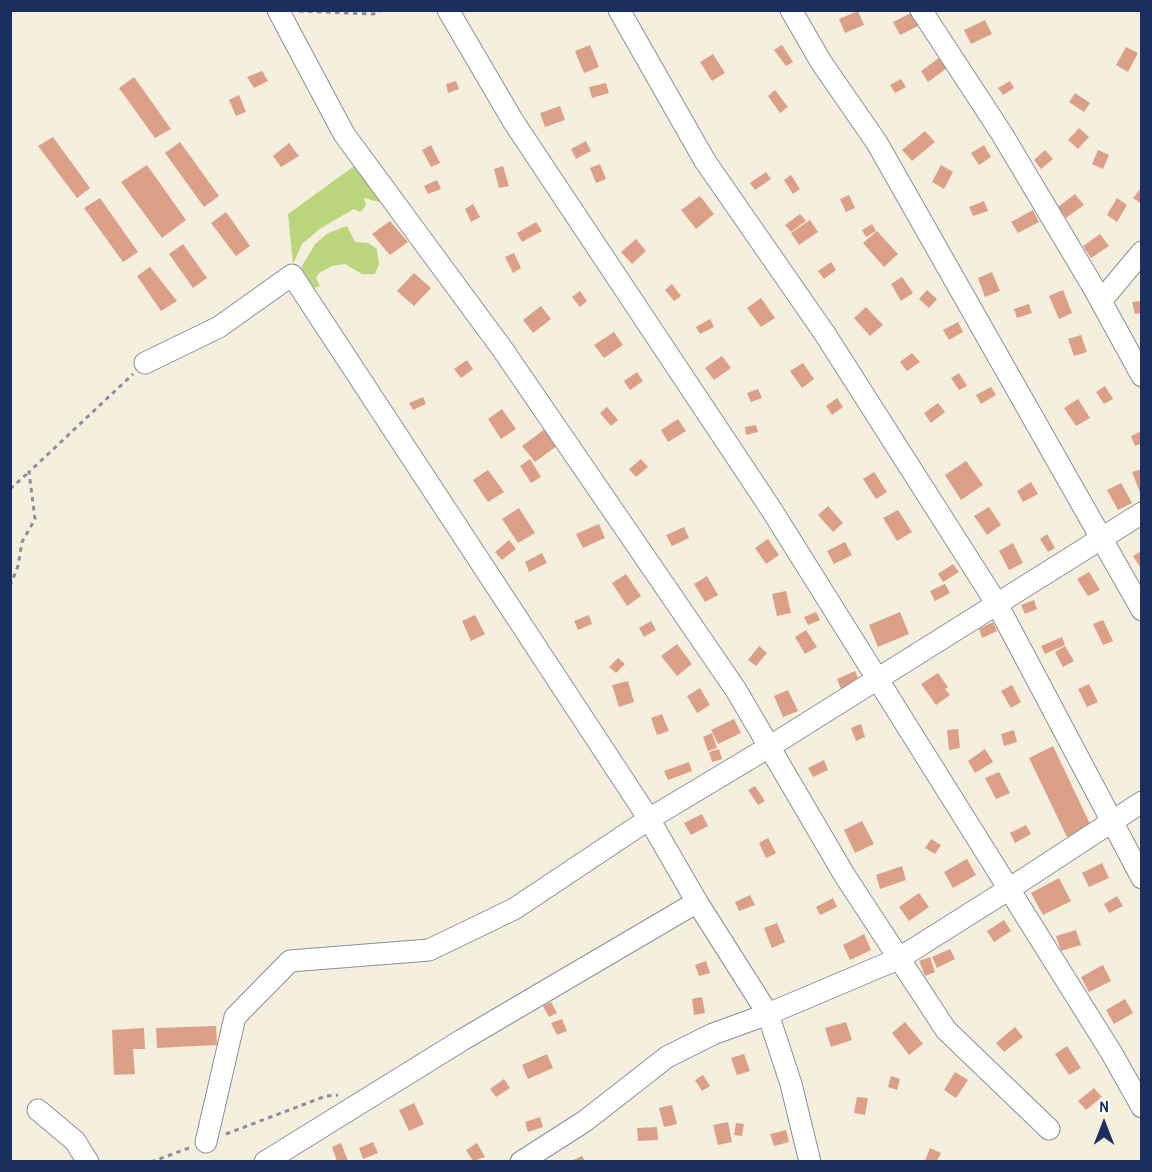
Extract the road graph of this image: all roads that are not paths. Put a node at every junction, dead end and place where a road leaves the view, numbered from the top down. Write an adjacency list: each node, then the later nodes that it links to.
1 (278, 10): 15 (street)
2 (448, 10): 14 (street)
3 (619, 10): 12 (street)
4 (790, 10): 11 (street)
5 (921, 10): 7 (street)
6 (1142, 252): 7 (street)
7 (1101, 301): 9 (street)
8 (145, 363): 17 (street)
9 (1142, 376)
10 (1142, 513): 11 (street)
11 (1101, 538): 12 (street); 13 (street)
12 (997, 604): 14 (street); 18 (street)
13 (1142, 610)
14 (877, 679): 15 (street); 20 (street)
15 (769, 747): 17 (street); 22 (street)
16 (1142, 802): 18 (street)
17 (649, 819): 21 (street); 27 (street)
18 (1111, 822): 19 (street); 20 (street)
19 (1142, 878)
20 (1009, 889): 22 (street); 24 (street)
21 (697, 902): 23 (street); 29 (street)
22 (898, 959): 23 (street); 26 (street)
23 (768, 1014): 30 (street); 31 (street)
24 (1142, 1107)
25 (38, 1110): 28 (street)
26 (1049, 1129)
27 (206, 1142)
28 (88, 1161)
29 (265, 1161)
30 (521, 1161)
31 (810, 1161)

